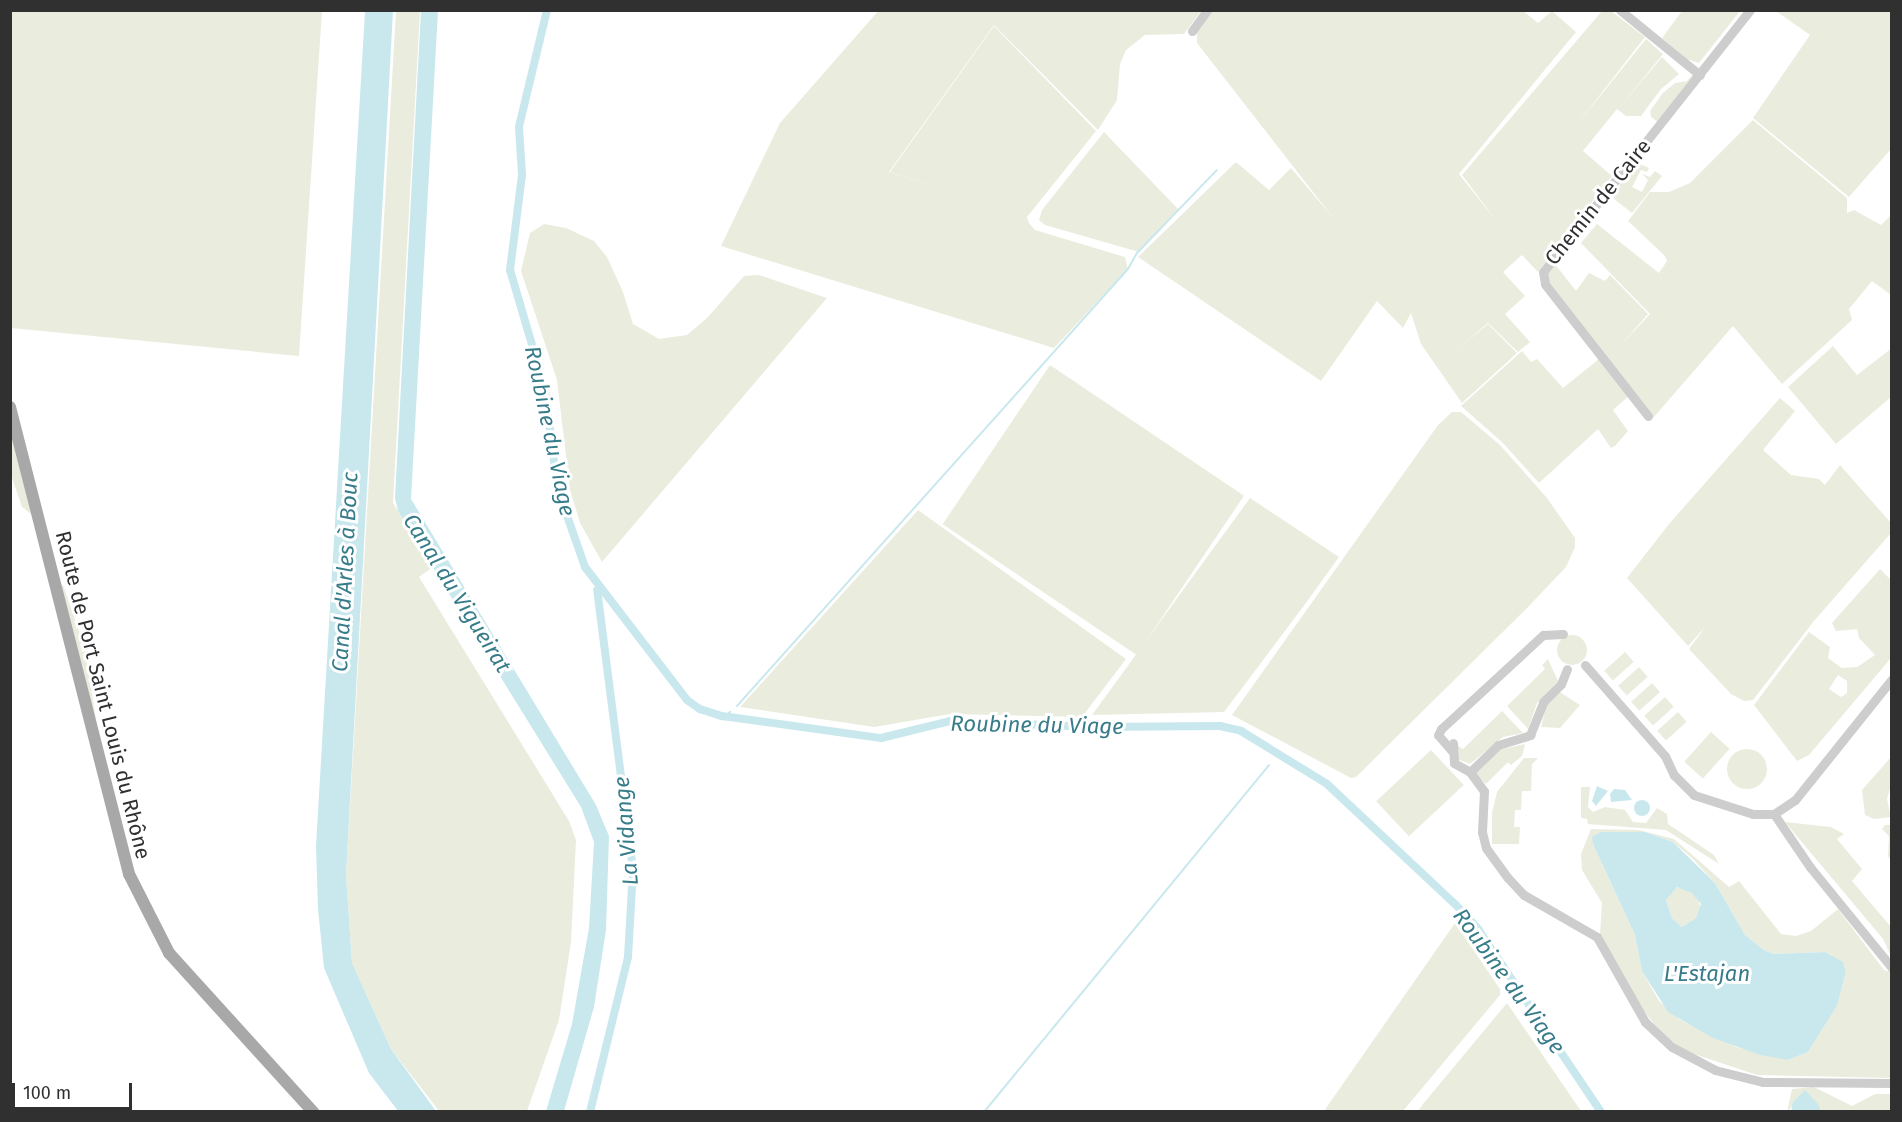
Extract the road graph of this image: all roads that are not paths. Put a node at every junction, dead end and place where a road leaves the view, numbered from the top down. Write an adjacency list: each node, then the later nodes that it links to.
1 (1207, 10): 4 (street)
2 (1620, 10): 5 (street)
3 (1750, 10): 5 (street, Chemin de Caire)
4 (1192, 32)
5 (1700, 75): 7 (street, Chemin de Caire)
6 (10, 407): 16 (main road, Route de Port Saint Louis du Rhône)
7 (1648, 416)
8 (1563, 634): 12 (street)
9 (1585, 665): 13 (street)
10 (1567, 669): 12 (street)
11 (1892, 679): 13 (street)
12 (1470, 772): 15 (street)
13 (1774, 814): 14 (street)
14 (1892, 968)
15 (1892, 1083)
16 (313, 1112)

